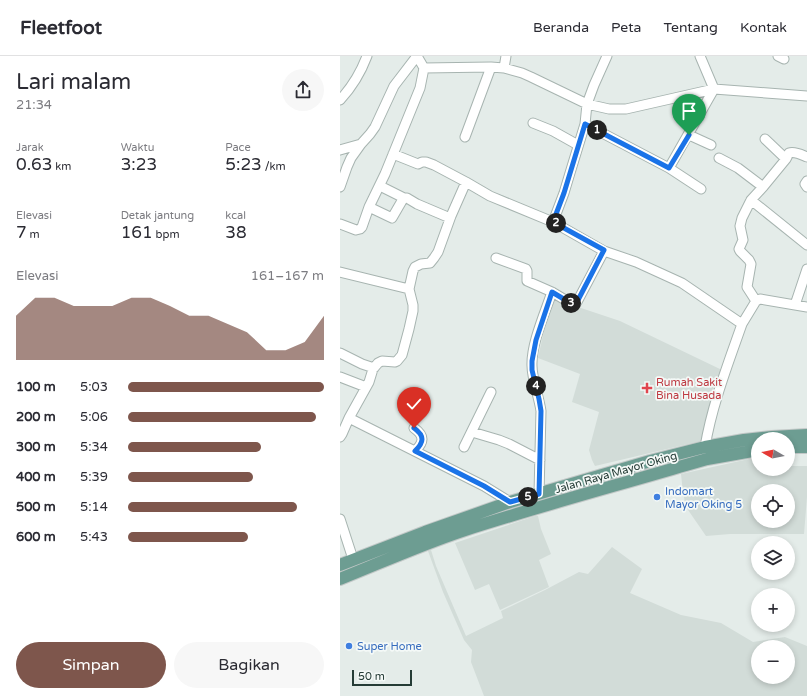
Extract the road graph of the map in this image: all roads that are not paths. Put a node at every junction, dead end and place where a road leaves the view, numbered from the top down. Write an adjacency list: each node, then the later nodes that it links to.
1 (367, 56): 11 (street)
2 (417, 56): 7 (street); 18 (street)
3 (506, 56): 8 (street)
4 (607, 56): 12 (street)
5 (700, 56): 9 (street)
6 (491, 67): 7 (street); 8 (street); 16 (street)
7 (424, 68): 22 (street)
8 (504, 68): 12 (street)
9 (714, 89): 10 (street); 12 (street); 15 (street)
10 (807, 96)
11 (340, 100)
12 (587, 104): 14 (street)
13 (533, 123): 19 (street)
14 (585, 124): 19 (street); 26 (street)
15 (689, 135): 20 (street); 26 (street)
16 (465, 137)
17 (765, 139): 25 (street)
18 (361, 144): 21 (street); 30 (street)
19 (578, 145): 38 (street)
20 (710, 145)
21 (340, 150)
22 (393, 154): 28 (street); 29 (street)
23 (807, 157): 25 (street)
24 (719, 158): 31 (street)
25 (786, 158): 31 (street)
26 (669, 168): 33 (street)
27 (807, 181): 32 (street)
28 (466, 182): 37 (street); 38 (street)
29 (380, 186): 34 (street); 36 (street)
30 (340, 187)
31 (763, 187): 35 (street)
32 (807, 187)
33 (701, 189)
34 (404, 198): 36 (street); 37 (street)
35 (751, 200): 40 (street); 47 (street)
36 (369, 207): 39 (street)
37 (450, 218): 45 (street)
38 (553, 222): 41 (street)
39 (340, 224)
40 (806, 243)
41 (604, 250): 46 (street); 50 (street)
42 (496, 258): 46 (street)
43 (807, 269): 48 (street)
44 (340, 272): 45 (street)
45 (409, 289): 52 (street)
46 (552, 292): 67 (street)
47 (756, 302): 48 (street); 50 (street)
48 (795, 305): 49 (street)
49 (807, 307)
50 (742, 324): 62 (street)
51 (340, 353): 52 (street)
52 (374, 368): 54 (street)
53 (340, 377): 54 (street)
54 (366, 386): 56 (street)
55 (491, 392): 58 (street)
56 (349, 418): 60 (street); 65 (street)
57 (414, 428): 65 (street)
58 (472, 432): 61 (street); 67 (street)
59 (807, 435): 62 (main road, Jalan Raya Mayor Oking)
60 (340, 437)
61 (464, 447)
62 (705, 447): 68 (main road, Jalan Raya Mayor Oking)
63 (795, 447): 64 (main road)
64 (807, 447)
65 (415, 451): 70 (street)
66 (751, 451): 68 (main road, Jalan Raya Mayor Oking)
67 (540, 460): 69 (street)
68 (565, 493): 69 (main road, Jalan Raya Mayor Oking); 74 (main road, Jalan Raya Mayor Oking)
69 (539, 494): 70 (main road, Jalan Raya Mayor Oking)
70 (510, 502): 72 (main road, Jalan Raya Mayor Oking)
71 (340, 519): 72 (street)
72 (353, 559): 73 (main road, Jalan Raya Mayor Oking)
73 (340, 565)
74 (340, 579)

